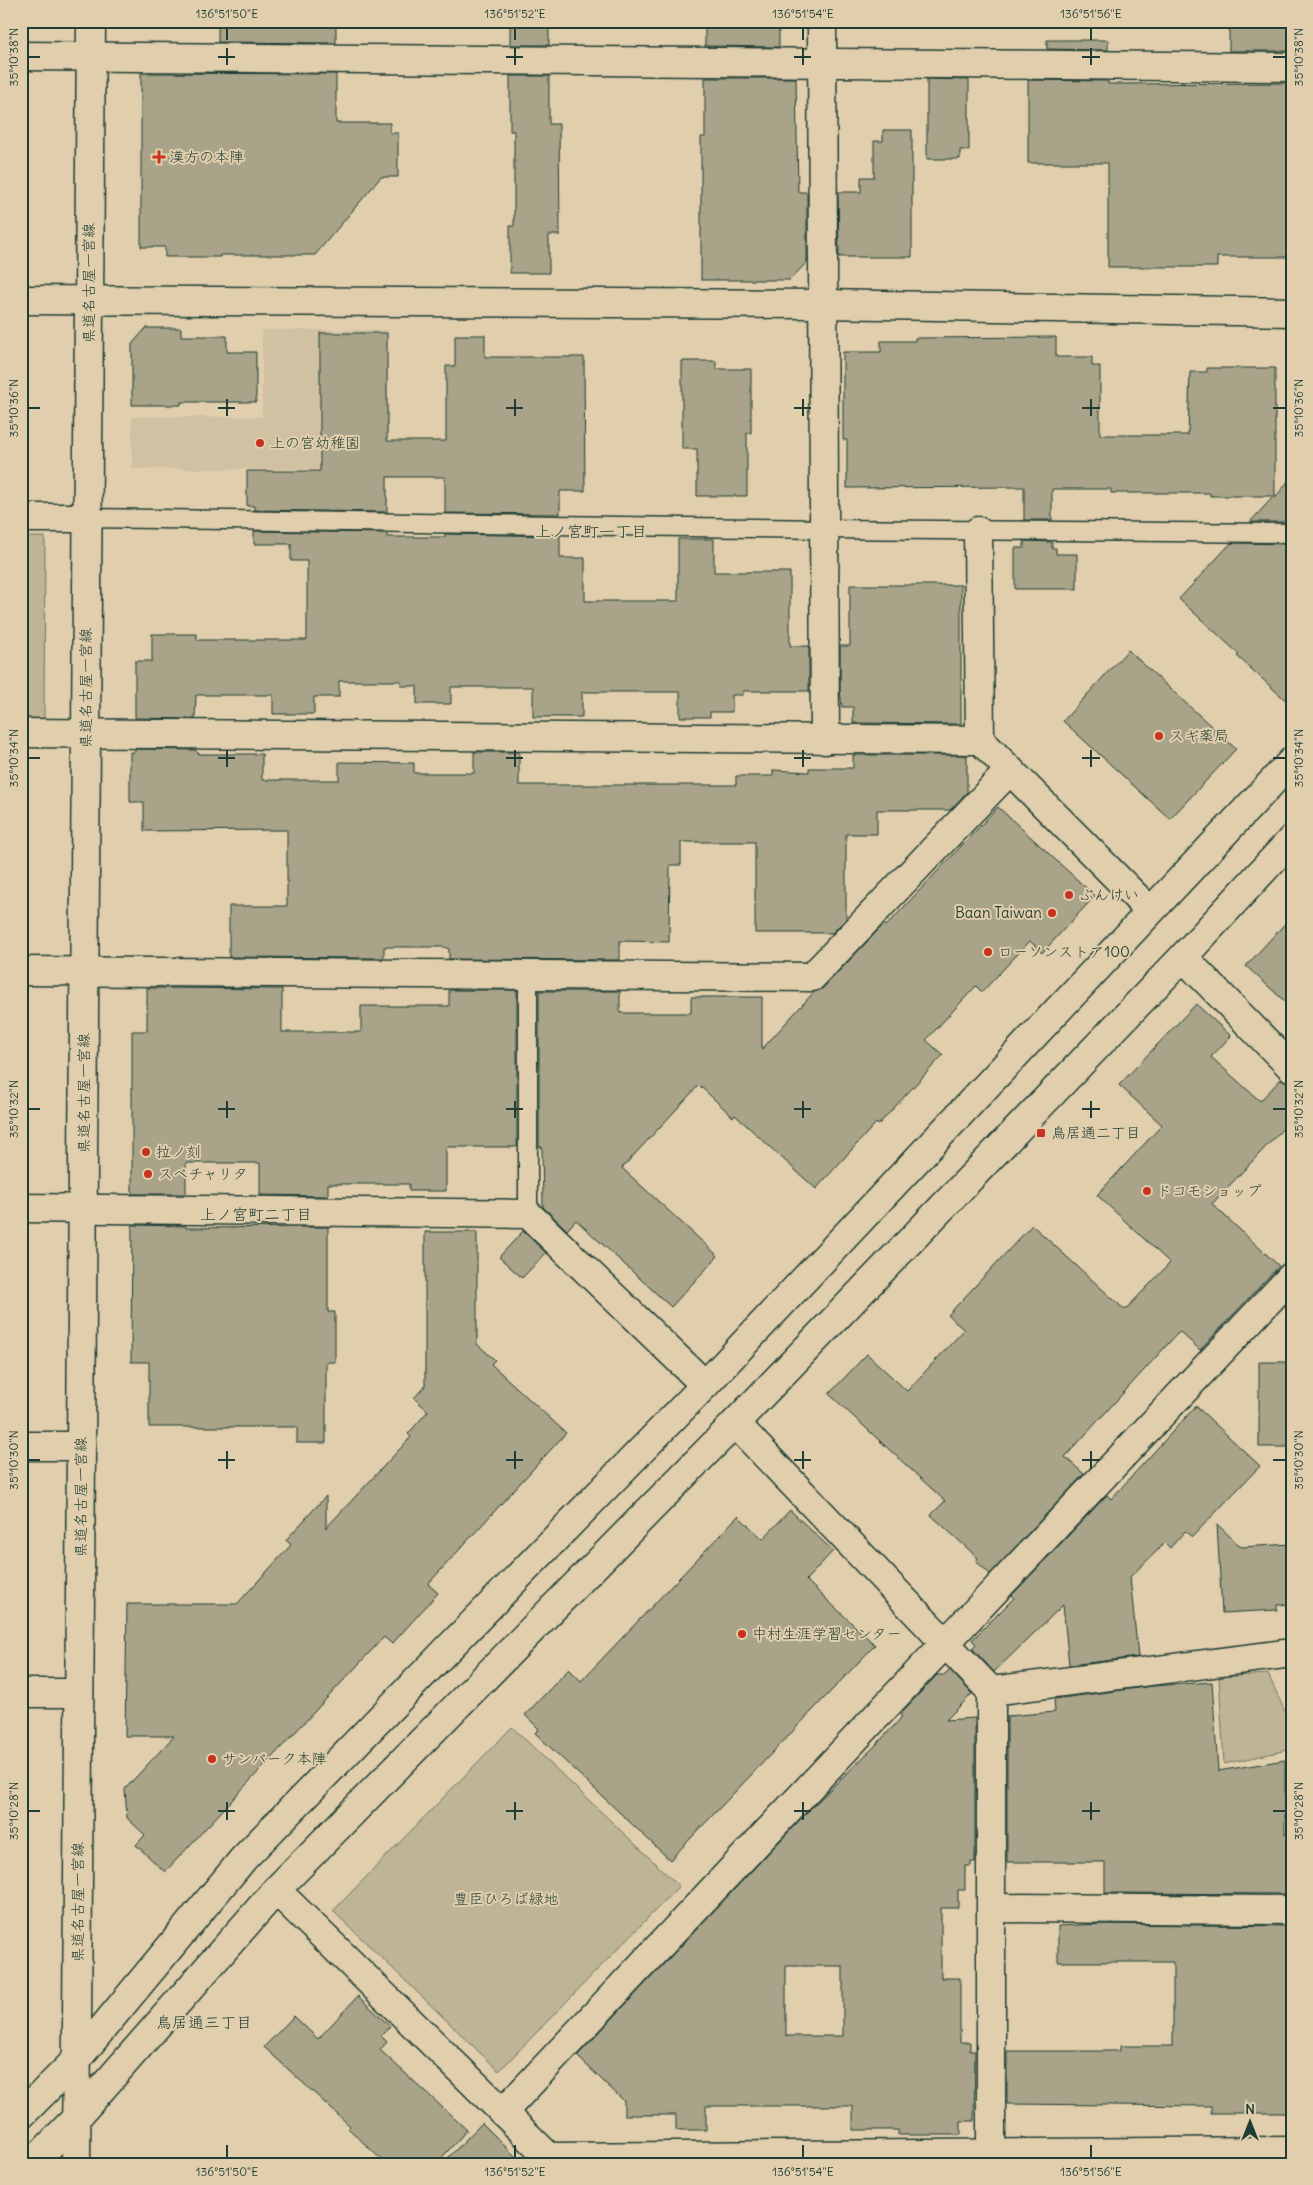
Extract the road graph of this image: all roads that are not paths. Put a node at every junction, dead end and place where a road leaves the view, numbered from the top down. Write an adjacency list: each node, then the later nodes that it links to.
1 (91, 21): 3 (street, 県道名古屋一宮線)
2 (822, 21): 5 (street)
3 (90, 55): 4 (street); 5 (street); 8 (street, 県道名古屋一宮線)
4 (21, 56)
5 (822, 62): 6 (street); 9 (street)
6 (1292, 67)
7 (21, 300): 8 (street)
8 (89, 300): 9 (street); 12 (street, 県道名古屋一宮線)
9 (824, 304): 10 (street); 13 (street)
10 (1292, 312)
11 (21, 518): 12 (street)
12 (87, 518): 13 (lane); 17 (street, 県道名古屋一宮線)
13 (824, 529): 14 (lane); 18 (street)
14 (978, 531): 15 (lane); 19 (street)
15 (1292, 533)
16 (21, 733): 17 (street)
17 (86, 734): 18 (street); 26 (street, 県道名古屋一宮線)
18 (824, 740): 19 (street)
19 (980, 740): 21 (street)
20 (1292, 761): 23 (street)
21 (1010, 770): 23 (street); 27 (street)
22 (1292, 839): 24 (street)
23 (1150, 911): 33 (street)
24 (1183, 957): 28 (street); 34 (street)
25 (21, 972): 26 (street)
26 (84, 973): 27 (street); 30 (street, 県道名古屋一宮線)
27 (528, 975): 31 (lane)
28 (1292, 1068)
29 (21, 1208): 30 (street)
30 (83, 1209): 31 (street); 36 (street, 県道名古屋一宮線)
31 (528, 1214): 33 (street)
32 (1292, 1276): 37 (street)
33 (705, 1385): 45 (street)
34 (735, 1423): 37 (street); 42 (street)
35 (21, 1446): 36 (street)
36 (81, 1446): 41 (street, 県道名古屋一宮線)
37 (945, 1643): 39 (street); 46 (street)
38 (1292, 1653): 39 (street)
39 (991, 1691): 43 (street)
40 (21, 1693): 41 (street)
41 (79, 1693): 45 (street, 県道名古屋一宮線)
42 (276, 1890): 46 (street); 48 (street)
43 (992, 1908): 44 (street); 51 (street)
44 (1292, 1910)
45 (77, 2059): 47 (street); 48 (street, 県道名古屋一宮線)
46 (503, 2112): 52 (street)
47 (21, 2115)
48 (76, 2118): 53 (street); 54 (street, 県道名古屋一宮線)
49 (1292, 2151): 50 (street)
50 (1208, 2157): 51 (street)
51 (990, 2158): 52 (street)
52 (549, 2160)
53 (32, 2164)
54 (76, 2164)

